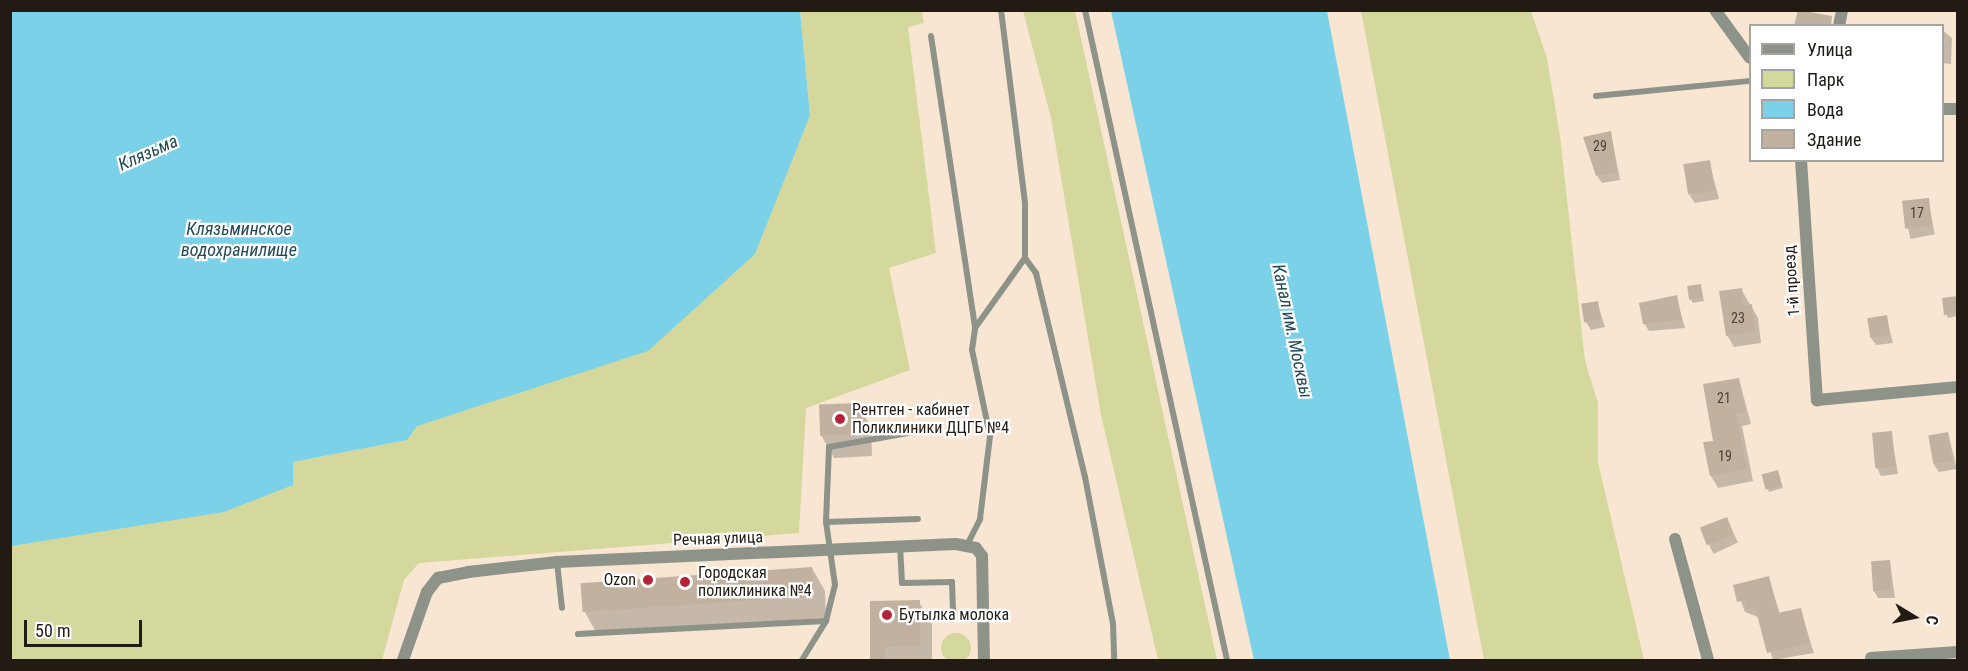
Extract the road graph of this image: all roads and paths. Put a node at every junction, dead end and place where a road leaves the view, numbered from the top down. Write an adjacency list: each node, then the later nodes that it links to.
1 (1001, 10): 9 (lane)
2 (1085, 10): 30 (lane)
3 (1715, 10): 5 (street)
4 (931, 36): 10 (lane)
5 (1749, 56)
6 (1749, 81): 7 (lane)
7 (1596, 96)
8 (1801, 162): 11 (street, 1-й проезд)
9 (1025, 258): 10 (lane); 29 (lane)
10 (975, 328): 17 (lane)
11 (1958, 387)
12 (914, 432): 14 (lane)
13 (918, 519): 14 (lane)
14 (826, 522): 18 (lane)
15 (1675, 539): 31 (street)
16 (900, 545): 17 (street, Речная улица); 18 (street, Речная улица); 21 (lane)
17 (967, 545): 28 (street)
18 (834, 550): 19 (street, Речная улица); 22 (lane)
19 (558, 562): 20 (lane); 26 (street, Речная улица)
20 (561, 608)
21 (953, 613)
22 (826, 621): 23 (lane); 27 (lane)
23 (578, 634)
24 (1958, 652): 25 (street)
25 (1871, 658)
26 (403, 660)
27 (802, 660)
28 (984, 660)
29 (1114, 660)
30 (1227, 660)
31 (1708, 660)

